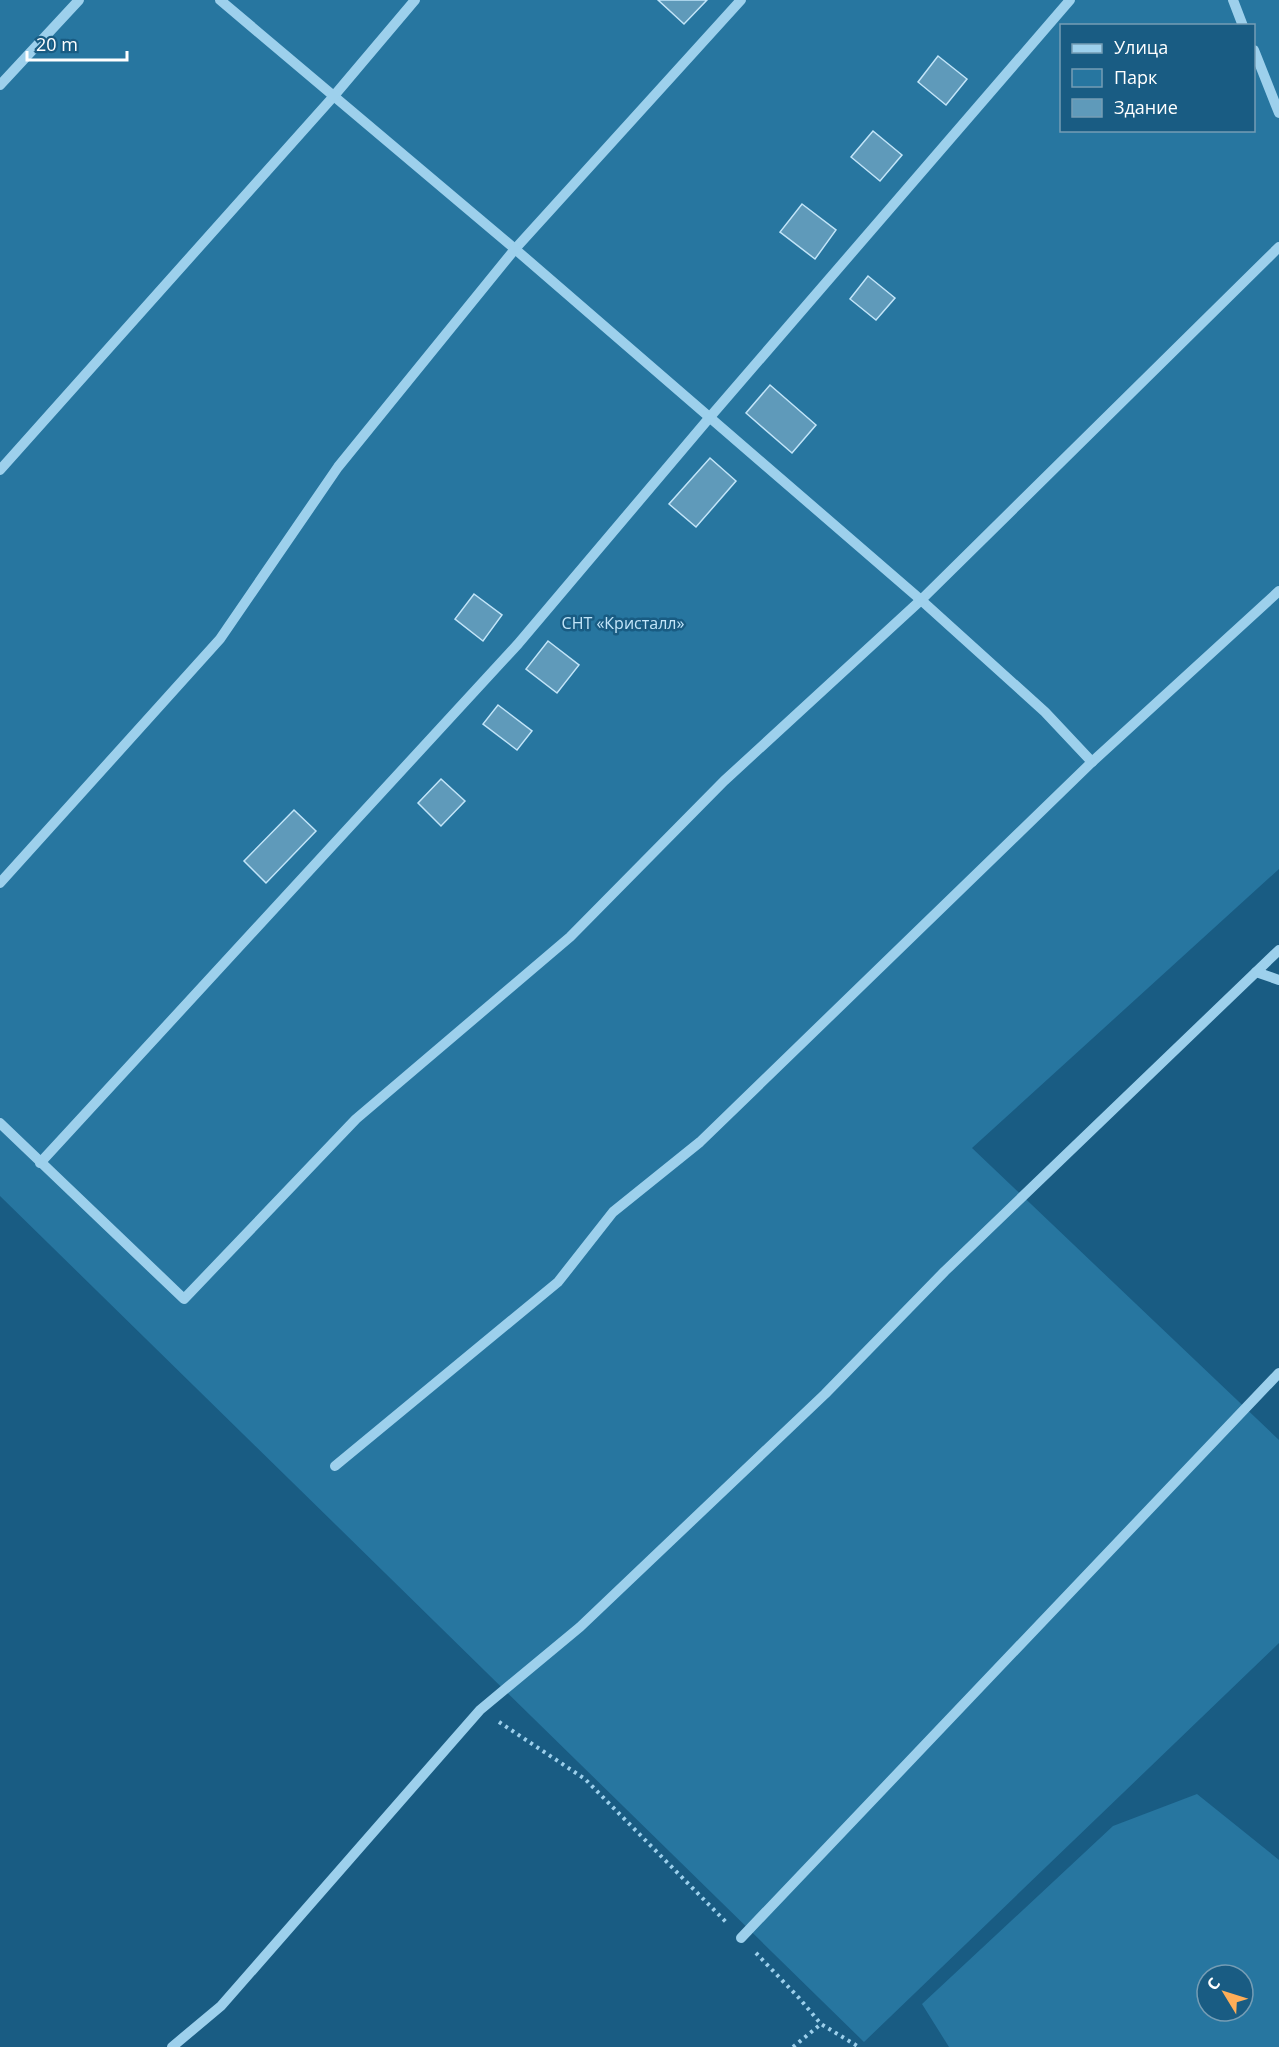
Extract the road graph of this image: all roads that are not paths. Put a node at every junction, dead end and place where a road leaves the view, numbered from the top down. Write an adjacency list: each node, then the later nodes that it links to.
1 (79, 0): 9 (street)
2 (220, 0): 10 (street)
3 (415, 0): 10 (street)
4 (741, 0): 13 (street)
5 (1070, 0): 14 (street)
6 (1233, 0): 7 (street)
7 (1242, 24)
8 (1255, 53): 11 (street)
9 (0, 85)
10 (333, 97): 13 (street); 15 (street)
11 (1279, 113)
12 (1279, 247): 17 (street)
13 (515, 249): 14 (street); 19 (street)
14 (710, 417): 17 (street); 24 (street)
15 (0, 470)
16 (1279, 591): 18 (street)
17 (921, 600): 18 (street); 24 (street)
18 (1092, 762): 26 (street)
19 (0, 883)
20 (1279, 950): 21 (street)
21 (1256, 972): 22 (street); 28 (street)
22 (1279, 980)
23 (0, 1123): 24 (street)
24 (39, 1163)
25 (1279, 1373): 27 (street)
26 (334, 1466)
27 (741, 1938)
28 (172, 2047)

